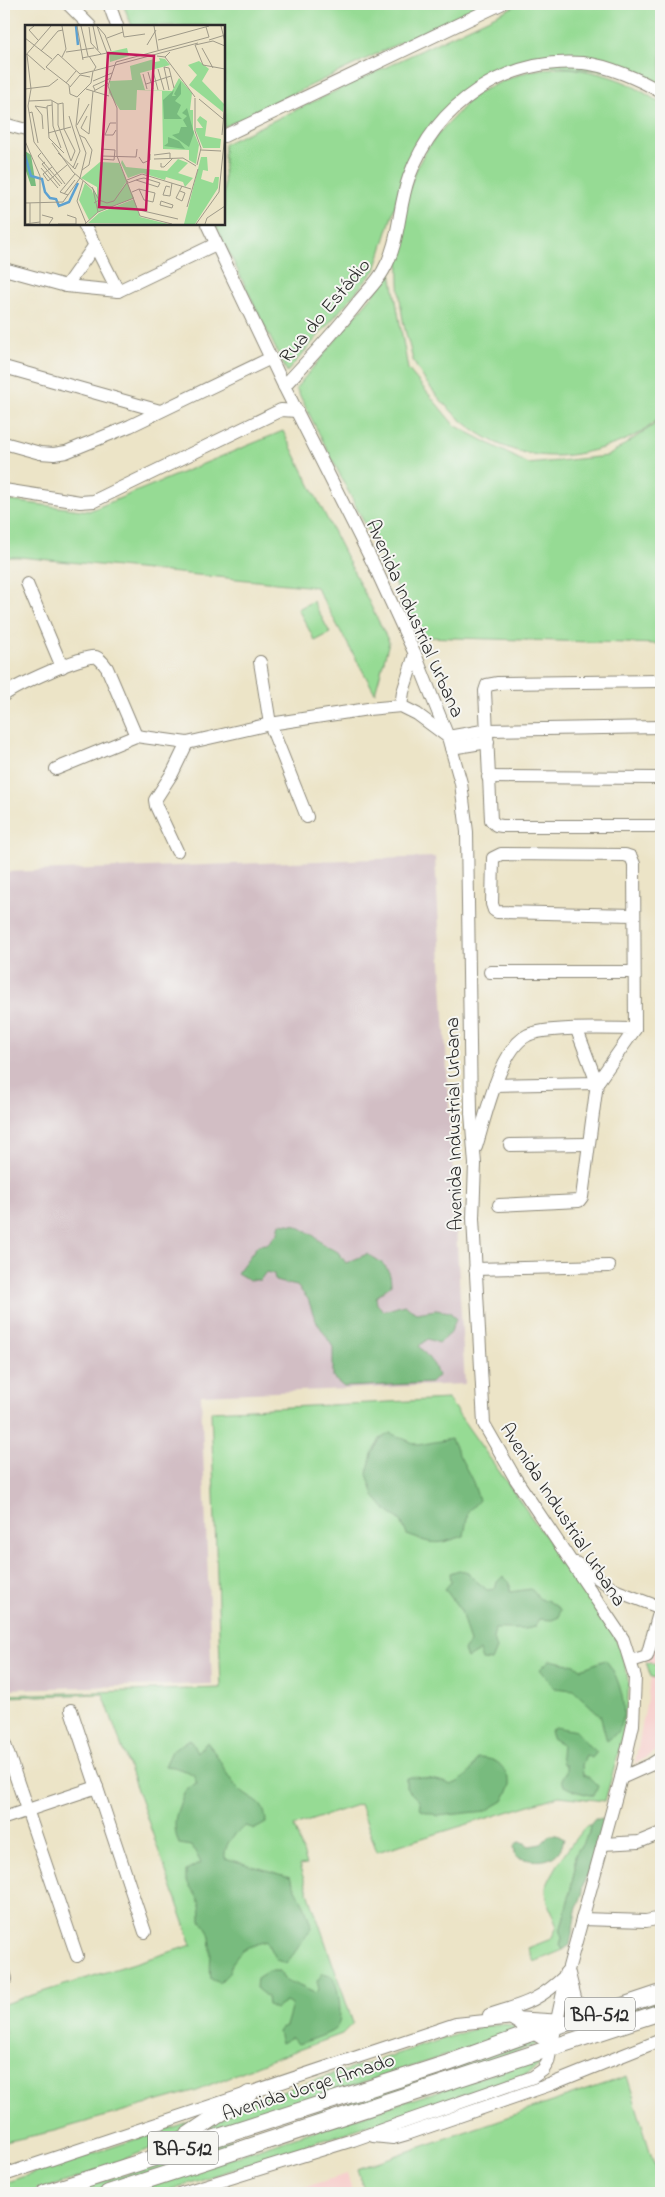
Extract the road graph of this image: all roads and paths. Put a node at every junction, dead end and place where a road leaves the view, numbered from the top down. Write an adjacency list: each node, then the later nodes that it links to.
1 (68, 4): 4 (street)
2 (109, 4): 5 (street)
3 (501, 4): 9 (street)
4 (89, 25)
5 (117, 25)
6 (661, 92): 19 (street, Rua do Estádio)
7 (4, 124): 8 (street)
8 (25, 130)
9 (225, 136)
10 (85, 225): 13 (street)
11 (207, 225): 12 (street, Avenida Industrial Urbana)
12 (216, 244): 16 (street); 17 (street, Avenida Industrial Urbana)
13 (95, 245): 15 (street); 16 (street)
14 (4, 269): 15 (street)
15 (66, 286): 16 (street)
16 (118, 291)
17 (271, 358): 19 (street, Avenida Industrial Urbana); 22 (street)
18 (4, 367): 20 (street)
19 (286, 390): 21 (street, Rua do Estádio); 23 (street, Avenida Industrial Urbana)
20 (129, 402): 22 (street); 24 (street)
21 (281, 410): 23 (street); 26 (street)
22 (160, 411): 24 (street)
23 (297, 411): 28 (street, Avenida Industrial Urbana)
24 (130, 426): 25 (street)
25 (4, 442)
26 (4, 490)
27 (27, 584): 30 (street)
28 (415, 654): 32 (street, Avenida Industrial Urbana); 33 (street)
29 (260, 662): 38 (street)
30 (62, 667): 34 (street); 40 (street)
31 (661, 681): 41 (street)
32 (429, 686): 33 (street); 35 (street, Avenida Industrial Urbana)
33 (405, 688): 36 (street)
34 (4, 695)
35 (434, 700): 37 (street); 42 (street, Avenida Industrial Urbana)
36 (402, 706): 37 (street); 38 (street)
37 (417, 714): 42 (street)
38 (270, 724): 43 (street); 47 (street)
39 (661, 727): 41 (street)
40 (136, 736): 43 (street); 44 (street)
41 (488, 736): 42 (street); 45 (street)
42 (450, 742): 58 (street, Avenida Industrial Urbana)
43 (186, 743): 49 (street)
44 (56, 769)
45 (488, 777): 46 (street); 48 (street)
46 (661, 778)
47 (307, 817)
48 (661, 826)
49 (176, 851)
50 (633, 915): 50 (street); 52 (street)
51 (490, 972): 52 (street)
52 (634, 972): 53 (street)
53 (635, 1029): 54 (street); 55 (street)
54 (577, 1030): 55 (street); 56 (street)
55 (597, 1083): 56 (street); 59 (street)
56 (495, 1085): 57 (street)
57 (486, 1117): 58 (street); 61 (street)
58 (472, 1121): 61 (street, Avenida Industrial Urbana)
59 (588, 1144): 60 (street); 62 (street)
60 (510, 1145)
61 (474, 1154): 64 (street, Avenida Industrial Urbana)
62 (499, 1205)
63 (609, 1266): 64 (street)
64 (476, 1269): 65 (street, Avenida Industrial Urbana)
65 (569, 1558): 66 (street); 67 (street, Avenida Industrial Urbana)
66 (617, 1591): 67 (street); 68 (street)
67 (603, 1608): 69 (street, Avenida Industrial Urbana)
68 (661, 1608): 69 (street)
69 (631, 1660): 73 (street, Avenida Industrial Urbana)
70 (71, 1710): 74 (street)
71 (4, 1742): 75 (street)
72 (661, 1758): 73 (street)
73 (621, 1778): 78 (street, Avenida Industrial Urbana)
74 (96, 1787): 75 (street); 81 (street)
75 (26, 1810): 76 (street); 82 (street)
76 (4, 1818)
77 (661, 1834): 78 (street)
78 (603, 1844): 80 (street, Avenida Industrial Urbana)
79 (661, 1918): 80 (street)
80 (582, 1919): 83 (street, Avenida Industrial Urbana)
81 (145, 1932)
82 (77, 1956)
83 (567, 1974): 86 (main road); 88 (street, Avenida Industrial Urbana); 89 (street)
84 (661, 1993): 86 (main road, Avenida Jorge Amado / BA-512)
85 (661, 2012): 92 (main road, Avenida Jorge Amado / BA-512)
86 (592, 2016): 88 (main road, Avenida Jorge Amado / BA-512)
87 (514, 2018): 88 (street); 89 (street); 90 (main road)
88 (561, 2022): 90 (main road, Avenida Jorge Amado / BA-512); 92 (street)
89 (456, 2024): 93 (street)
90 (537, 2031): 92 (main road); 95 (main road, Avenida Jorge Amado / BA-512)
91 (661, 2040): 94 (street)
92 (550, 2049): 94 (street); 98 (main road, Avenida Jorge Amado / BA-512)
93 (249, 2094): 95 (main road); 96 (street)
94 (368, 2135): 99 (street)
95 (157, 2156): 97 (main road, Avenida Jorge Amado / BA-512)
96 (4, 2175)
97 (44, 2193)
98 (108, 2193)
99 (182, 2193)

